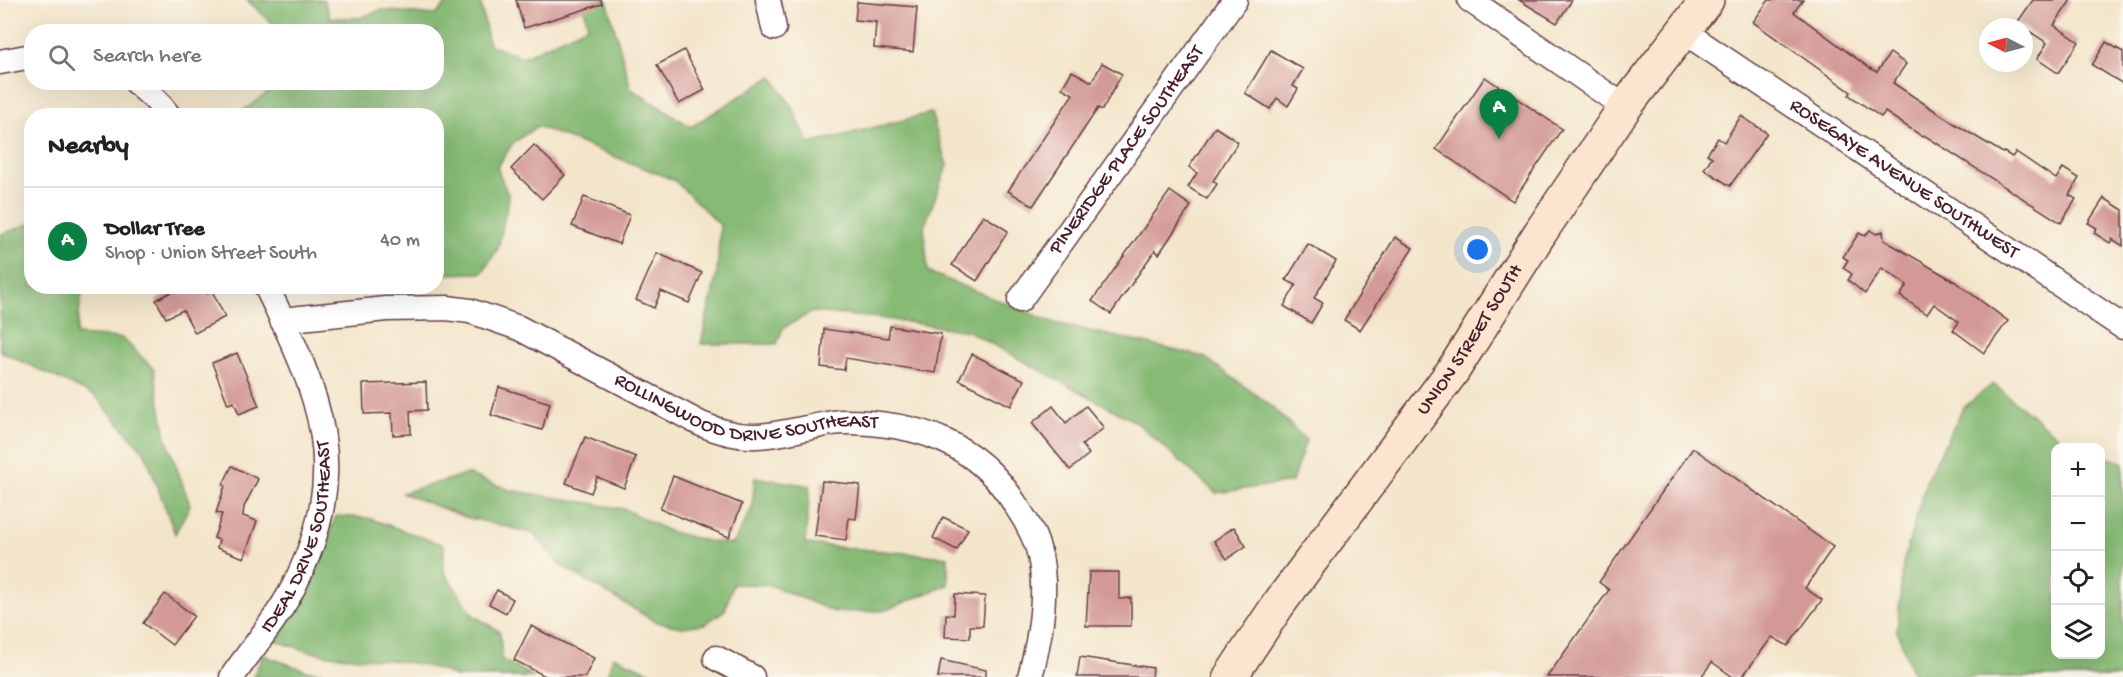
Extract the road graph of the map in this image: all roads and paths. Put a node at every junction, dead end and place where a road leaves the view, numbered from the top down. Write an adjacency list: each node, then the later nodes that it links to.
1 (768, 0): 5 (street)
2 (1235, 0): 13 (street, PINERIDGE PLACE SOUTHEAST)
3 (1470, 0): 10 (street)
4 (1707, 0): 6 (main road, UNION STREET SOUTH)
5 (774, 28)
6 (1683, 31): 10 (main road, UNION STREET SOUTH); 15 (street, ROSEGAYE AVENUE SOUTHWEST)
7 (24, 58): 8 (street)
8 (0, 62)
9 (145, 90): 11 (street)
10 (1625, 107): 20 (main road, UNION STREET SOUTH)
11 (162, 108)
12 (270, 294): 14 (street, IDEAL DRIVE SOUTHEAST)
13 (1020, 300)
14 (282, 320): 17 (street, IDEAL DRIVE SOUTHEAST); 19 (street, ROLLINGWOOD DRIVE SOUTHEAST)
15 (2123, 327)
16 (716, 658): 18 (street)
17 (232, 677)
18 (752, 677)
19 (1030, 677)
20 (1230, 677)

